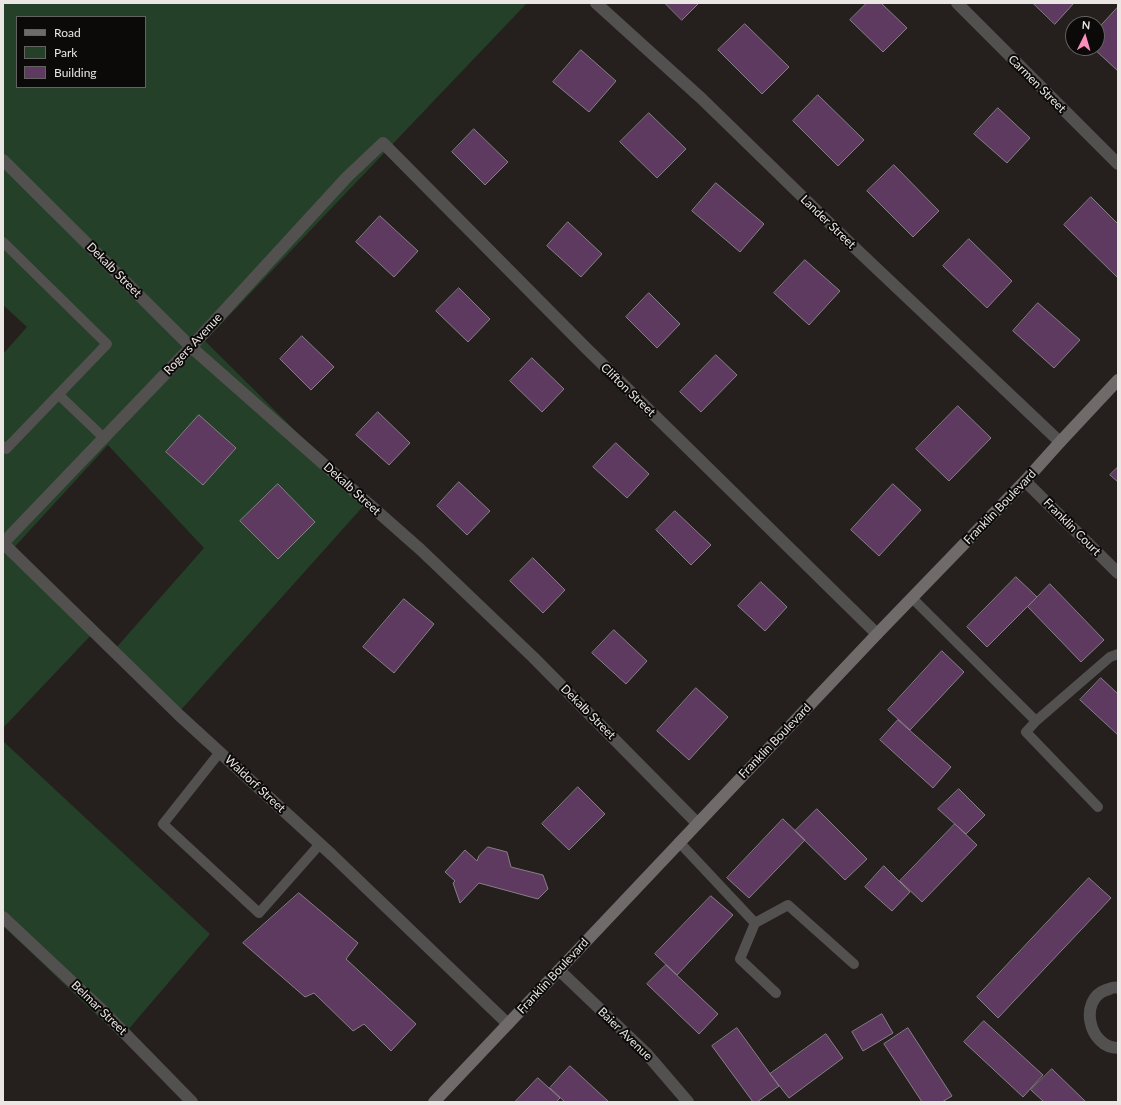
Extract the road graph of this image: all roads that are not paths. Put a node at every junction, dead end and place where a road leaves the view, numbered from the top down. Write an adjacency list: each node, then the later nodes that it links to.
1 (596, 3): 11 (street, Lander Street)
2 (957, 3): 5 (street, Carmen Street)
3 (383, 143): 7 (street, Rogers Avenue); 17 (street, Clifton Street)
4 (3, 160): 7 (street, Dekalb Street)
5 (1118, 164)
6 (3, 242): 9 (lane)
7 (191, 346): 10 (street, Rogers Avenue); 22 (street, Dekalb Street)
8 (1118, 380): 11 (street, Franklin Boulevard)
9 (59, 395): 10 (lane); 12 (lane)
10 (104, 438): 14 (street, Rogers Avenue)
11 (1060, 442): 13 (street, Franklin Boulevard)
12 (3, 446)
13 (1025, 482): 15 (street, Franklin Court); 16 (street, Franklin Boulevard)
14 (3, 543): 20 (street, Waldorf Street)
15 (1118, 572)
16 (912, 598): 17 (street, Franklin Boulevard); 19 (lane)
17 (877, 634): 22 (street, Franklin Boulevard)
18 (1118, 654): 19 (lane)
19 (1036, 722): 21 (lane)
20 (220, 752): 24 (street, Waldorf Street); 24 (lane)
21 (1098, 807)
22 (698, 823): 23 (street, Franklin Boulevard)
23 (679, 842): 26 (lane); 28 (street, Franklin Boulevard)
24 (320, 844): 31 (street, Waldorf Street)
25 (3, 917): 34 (street, Belmar Street)
26 (755, 922): 27 (lane); 30 (lane)
27 (854, 964)
28 (559, 970): 31 (street, Franklin Boulevard); 33 (street, Baier Avenue)
29 (1118, 988): 32 (street)
30 (776, 993)
31 (508, 1024): 35 (street, Franklin Boulevard)
32 (1118, 1048)
33 (684, 1101)
34 (192, 1102)
35 (434, 1102)

